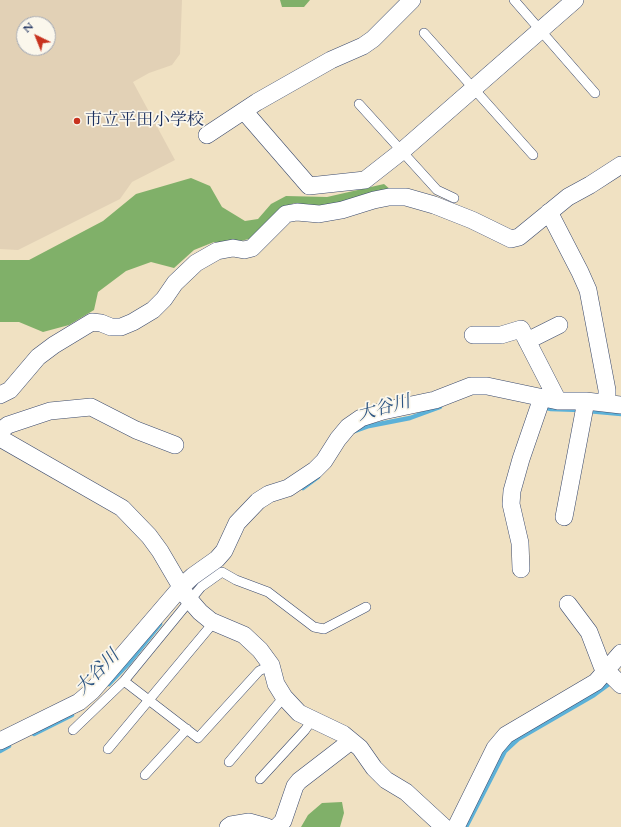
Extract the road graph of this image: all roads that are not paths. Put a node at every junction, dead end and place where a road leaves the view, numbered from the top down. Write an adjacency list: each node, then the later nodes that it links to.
1 (412, 0): 9 (street)
2 (514, 0): 4 (lane)
3 (574, 0): 4 (street)
4 (540, 30): 6 (street); 7 (lane)
5 (424, 33): 6 (lane)
6 (474, 88): 11 (street); 12 (lane)
7 (595, 93)
8 (359, 104): 11 (lane)
9 (244, 111): 10 (street); 11 (street)
10 (206, 135)
11 (402, 151): 14 (lane)
12 (533, 156)
13 (621, 165): 15 (street)
14 (454, 198)
15 (549, 212): 19 (street); 21 (street)
16 (559, 325): 18 (street)
17 (473, 335): 18 (street)
18 (527, 341): 20 (street)
19 (0, 395)
20 (558, 401): 22 (street); 23 (street)
21 (614, 404): 23 (street)
22 (539, 405): 28 (street); 29 (street)
23 (585, 408): 27 (street)
24 (0, 431): 26 (street)
25 (0, 438): 29 (street)
26 (175, 445)
27 (564, 517)
28 (521, 569)
29 (186, 593): 31 (lane); 32 (street); 36 (lane); 44 (street)
30 (568, 604): 35 (street)
31 (366, 607)
32 (214, 622): 34 (street); 39 (lane)
33 (621, 653): 35 (street)
34 (271, 665): 38 (street); 41 (lane)
35 (607, 671): 37 (street); 53 (street)
36 (124, 681): 39 (lane); 42 (lane)
37 (621, 685)
38 (284, 697): 40 (street); 46 (lane)
39 (149, 699): 41 (lane); 45 (lane)
40 (312, 720): 43 (street); 48 (lane)
41 (187, 729): 47 (lane)
42 (73, 730)
43 (351, 741): 51 (street); 52 (street)
44 (0, 742)
45 (108, 749)
46 (230, 762)
47 (145, 775)
48 (260, 779)
49 (228, 827): 50 (street)
50 (267, 827)
51 (277, 827)
52 (444, 827)
53 (456, 827)

